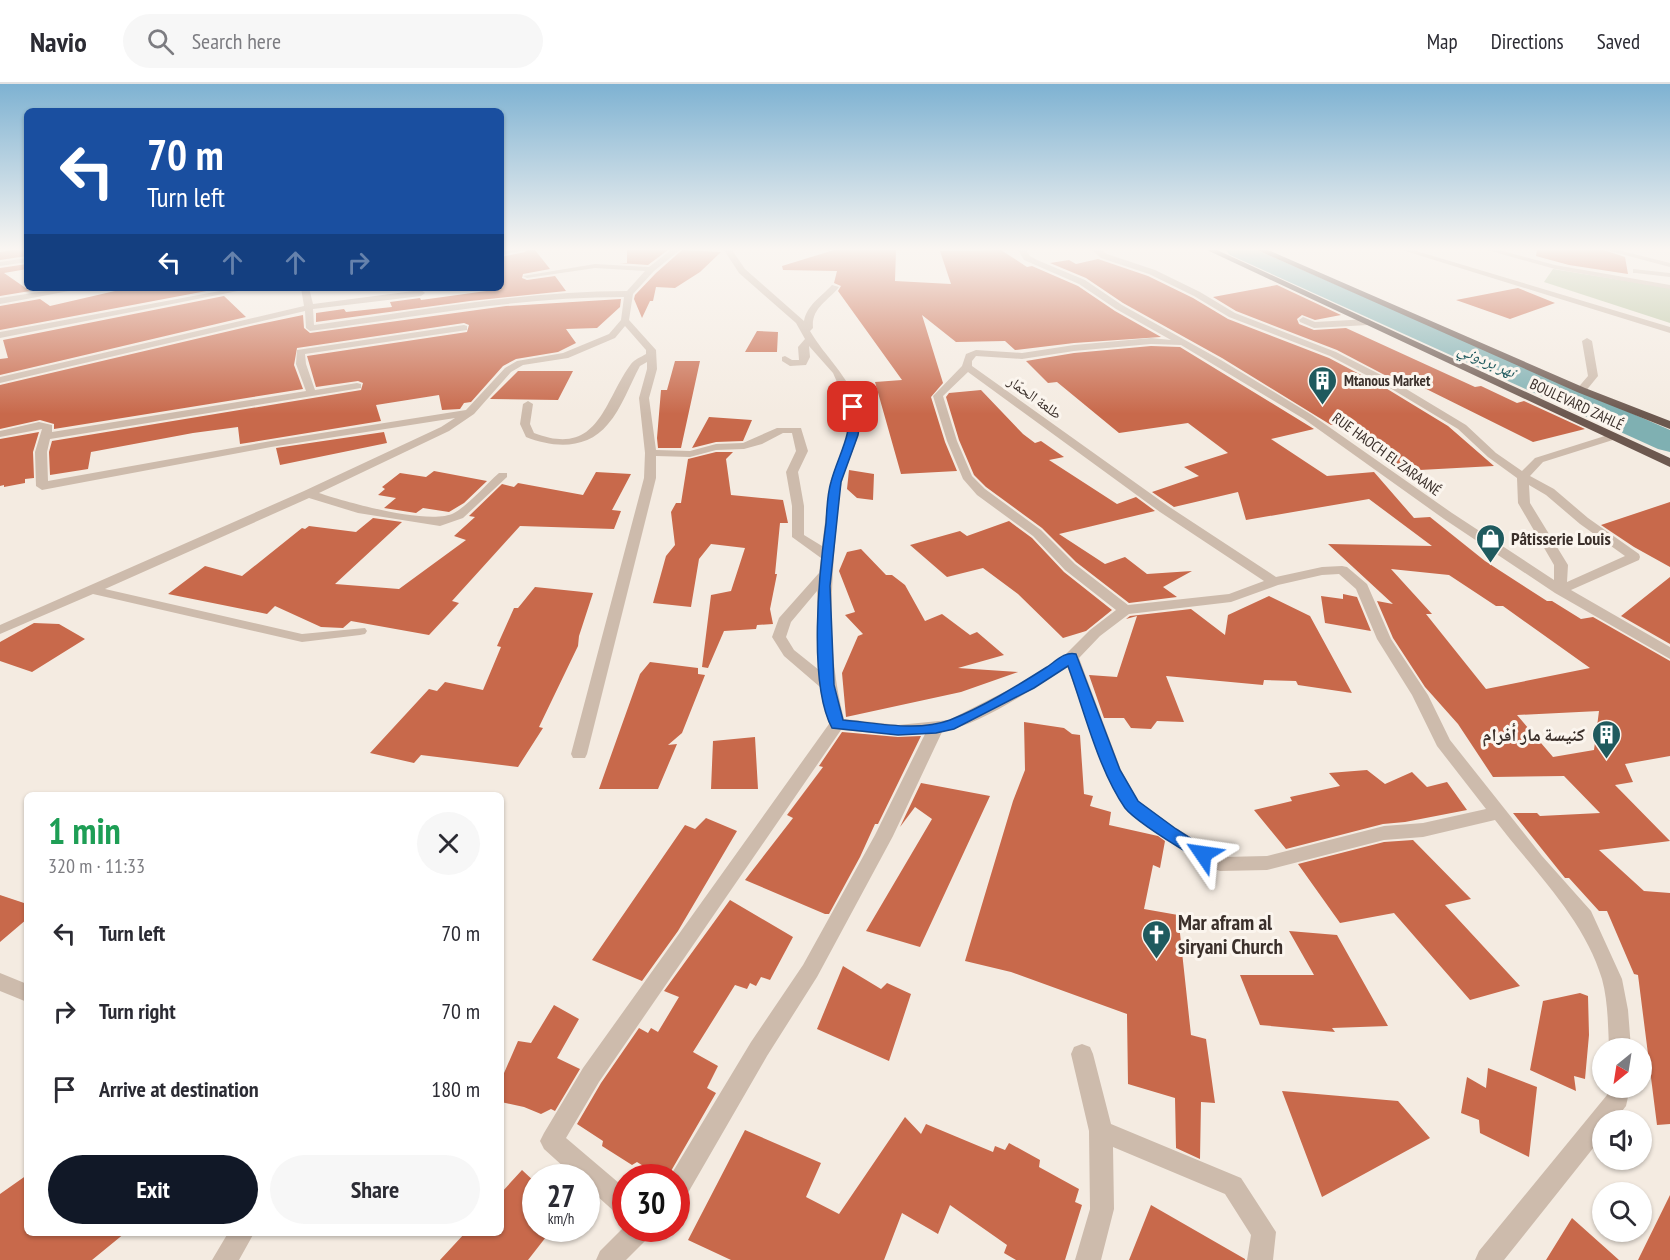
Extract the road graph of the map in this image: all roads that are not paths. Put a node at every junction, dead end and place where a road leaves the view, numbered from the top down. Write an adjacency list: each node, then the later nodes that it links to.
1 (158, 305): 20 (street)
2 (323, 305): 13 (street)
3 (421, 305): 14 (street)
4 (493, 305): 14 (street)
5 (627, 305): 15 (street)
6 (780, 305): 21 (street)
7 (817, 305): 21 (street)
8 (1116, 305): 23 (street, RUE HAOCH EL ZARAANÉ)
9 (1214, 305): 40 (street)
10 (1349, 305): 17 (highway, BOULEVARD ZAHLÉ)
11 (1365, 305): 29 (highway, BOULEVARD ZAHLÉ)
12 (1592, 305): 19 (street)
13 (309, 307): 14 (street); 27 (street)
14 (421, 314)
15 (625, 320): 24 (street); 32 (street)
16 (1303, 320): 17 (street)
17 (1368, 322): 36 (highway, BOULEVARD ZAHLÉ)
18 (464, 328): 30 (street)
19 (1670, 330)
20 (0, 334)
21 (807, 335): 25 (street); 42 (street)
22 (1587, 342): 29 (street)
23 (1184, 343): 26 (street, طلعة الحمّار); 46 (street, RUE HAOCH EL ZARAANÉ)
24 (651, 355): 31 (street); 37 (street)
25 (785, 359)
26 (967, 367): 44 (street, طلعة الحمّار); 47 (street)
27 (0, 380)
28 (357, 386): 30 (street)
29 (1581, 390): 33 (highway, BOULEVARD ZAHLÉ)
30 (312, 394): 35 (street)
31 (528, 404)
32 (470, 412): 35 (street); 41 (street)
33 (1670, 425)
34 (0, 434): 35 (street)
35 (47, 436)
36 (1612, 437): 38 (highway, BOULEVARD ZAHLÉ); 40 (street)
37 (651, 453): 42 (street); 55 (street)
38 (1670, 463)
39 (503, 475): 41 (street)
40 (1523, 477): 46 (street); 46 (street)
41 (308, 494): 45 (street)
42 (827, 557): 43 (street)
43 (825, 574): 52 (street); 52 (street)
44 (1274, 582): 47 (street); 56 (street)
45 (93, 590): 48 (street); 49 (street)
46 (1560, 590): 50 (street, RUE HAOCH EL ZARAANÉ)
47 (1125, 610): 51 (street)
48 (0, 630)
49 (360, 631)
50 (1670, 654)
51 (1071, 657): 54 (street); 56 (street)
52 (827, 685): 53 (street)
53 (837, 724): 54 (street); 64 (street)
54 (936, 728): 63 (street)
55 (579, 754)
56 (1499, 813): 59 (street)
57 (0, 982): 58 (street)
58 (24, 992)
59 (1619, 1038)
60 (1082, 1054): 62 (street)
61 (1618, 1098): 71 (street)
62 (1101, 1131): 69 (street); 70 (street)
63 (690, 1165)
64 (612, 1193)
65 (240, 1236): 67 (street)
66 (626, 1242): 68 (street)
67 (225, 1260)
68 (609, 1260)
69 (1088, 1260)
70 (1260, 1260)
71 (1488, 1260)

